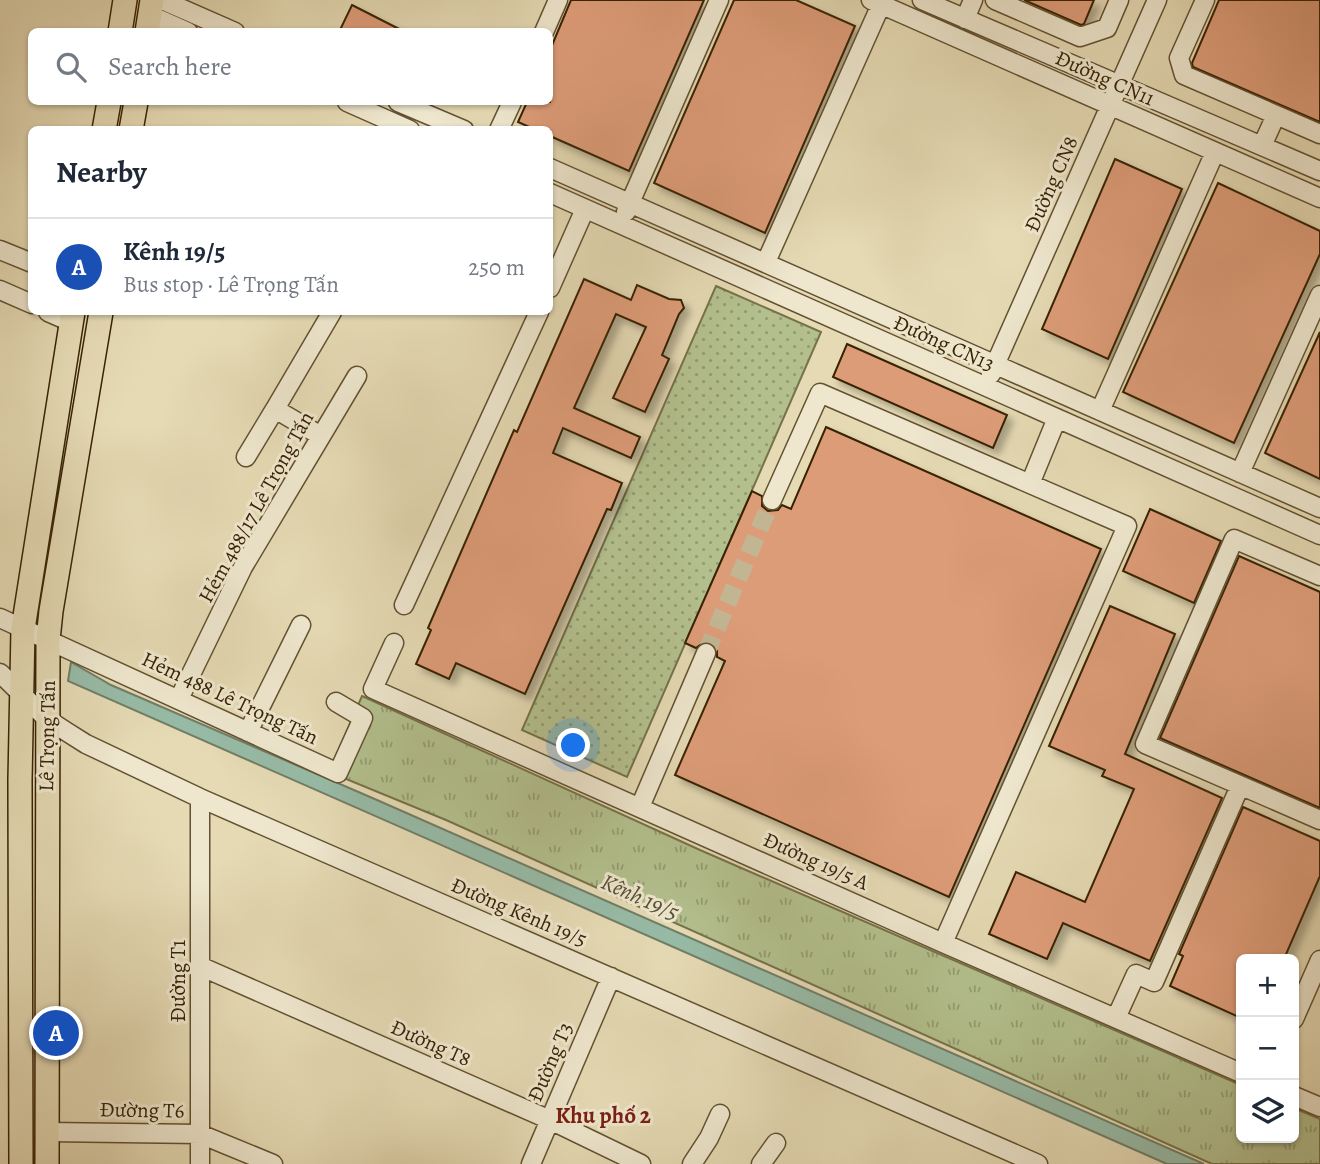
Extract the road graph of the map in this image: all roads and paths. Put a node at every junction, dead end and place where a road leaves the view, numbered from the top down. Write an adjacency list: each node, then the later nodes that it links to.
1 (558, 0): 16 (street)
2 (719, 0): 38 (street)
3 (922, 0): 12 (street, Đường CN11)
4 (973, 0): 12 (street)
5 (995, 0): 6 (street)
6 (1119, 0)
7 (1157, 0): 17 (street, Đường CN8)
8 (1205, 0): 24 (street)
9 (122, 1): 11 (main road); 13 (main road)
10 (878, 1): 23 (street, Đường CN11); 43 (street)
11 (153, 12): 14 (street); 15 (street)
12 (965, 19): 17 (street, Đường CN11)
13 (120, 28)
14 (181, 28)
15 (219, 28)
16 (546, 28)
17 (1119, 85): 23 (street, Đường CN8); 32 (street, Đường CN11)
18 (108, 105): 26 (main road)
19 (135, 105): 27 (main road)
20 (354, 105): 28 (street)
21 (402, 105): 25 (street)
22 (511, 105): 30 (street)
23 (1111, 105): 33 (street, Đường CN11); 52 (street, Đường CN8)
24 (1276, 115): 31 (street); 32 (street)
25 (423, 121): 29 (street)
26 (105, 126)
27 (132, 126)
28 (401, 126)
29 (446, 126)
30 (501, 126)
31 (1320, 134)
32 (1262, 146): 35 (street, Đường CN11)
33 (1215, 152): 37 (street, Đường CN11); 56 (street)
34 (553, 168): 38 (street, Đường CN13)
35 (1320, 171)
36 (553, 194): 39 (street, Đường CN13)
37 (1320, 198)
38 (629, 203): 40 (street); 43 (street, Đường CN13)
39 (585, 209): 40 (street, Đường CN13); 44 (street)
40 (620, 225): 54 (street, Đường CN13)
41 (0, 250): 42 (street)
42 (28, 261)
43 (766, 262): 52 (street, Đường CN13)
44 (553, 281)
45 (0, 290): 47 (street)
46 (1320, 295): 60 (street)
47 (28, 302)
48 (100, 315): 70 (main road, Lê Trọng Tấn)
49 (330, 315): 55 (street)
50 (537, 315): 66 (street)
51 (72, 317): 69 (main road, Lê Trọng Tấn)
52 (995, 364): 54 (street, Đường CN8); 56 (street, Đường CN13)
53 (357, 376): 58 (street, Hẻm 488/17 Lê Trọng Tấn)
54 (986, 386): 57 (street, Đường CN13)
55 (275, 409): 58 (street); 59 (street)
56 (1100, 411): 60 (street, Đường CN13)
57 (1057, 418): 61 (street); 64 (street, Đường CN13)
58 (321, 436): 75 (street, Hẻm 488/17 Lê Trọng Tấn)
59 (246, 457)
60 (1240, 473): 63 (street, Đường CN13)
61 (1030, 484): 62 (street); 83 (street)
62 (772, 500)
63 (1320, 508)
64 (1320, 535)
65 (1320, 576): 79 (street)
66 (404, 605)
67 (0, 618): 69 (street)
68 (301, 625): 78 (street)
69 (23, 629): 70 (street); 74 (main road, Lê Trọng Tấn)
70 (48, 639): 75 (street, Hẻm 488 Lê Trọng Tấn); 77 (main road, Lê Trọng Tấn)
71 (394, 643): 81 (street, Đường 19/5 A)
72 (706, 653): 81 (street)
73 (0, 673): 74 (street, Đường Kênh 19/5)
74 (22, 696): 77 (street, Đường Kênh 19/5); 94 (main road, Lê Trọng Tấn)
75 (180, 699): 78 (street, Hẻm 488 Lê Trọng Tấn)
76 (336, 702): 78 (street, Hẻm 488 Lê Trọng Tấn)
77 (47, 719): 80 (street, Đường Kênh 19/5); 95 (main road, Lê Trọng Tấn)
78 (247, 732)
79 (1240, 786): 82 (street); 88 (street)
80 (200, 798): 85 (street, Đường T1); 86 (street, Đường Kênh 19/5)
81 (640, 807): 83 (street, Đường 19/5 A)
82 (1320, 820)
83 (943, 943): 88 (street, Đường 19/5 A)
84 (1320, 960): 87 (street)
85 (202, 967): 93 (street, Đường T8); 96 (street, Đường T1)
86 (611, 977): 93 (street, Đường T3); 106 (street, Đường Kênh 19/5)
87 (1295, 1017)
88 (1116, 1018): 89 (street, Đường 19/5 A)
89 (1236, 1071)
90 (1299, 1098): 91 (street)
91 (1320, 1107)
92 (720, 1114): 104 (street)
93 (551, 1120): 102 (street, Đường T3); 103 (street, Đường T8)
94 (21, 1132): 95 (main road); 98 (main road, Lê Trọng Tấn)
95 (47, 1132): 96 (street, Đường T6); 99 (main road, Lê Trọng Tấn)
96 (200, 1134): 100 (street, Đường T1); 101 (street, Đường T6)
97 (776, 1143): 105 (street)
98 (21, 1164)
99 (47, 1164)
100 (200, 1164)
101 (273, 1164)
102 (531, 1164)
103 (641, 1164)
104 (692, 1164)
105 (761, 1164)
106 (1038, 1164)

